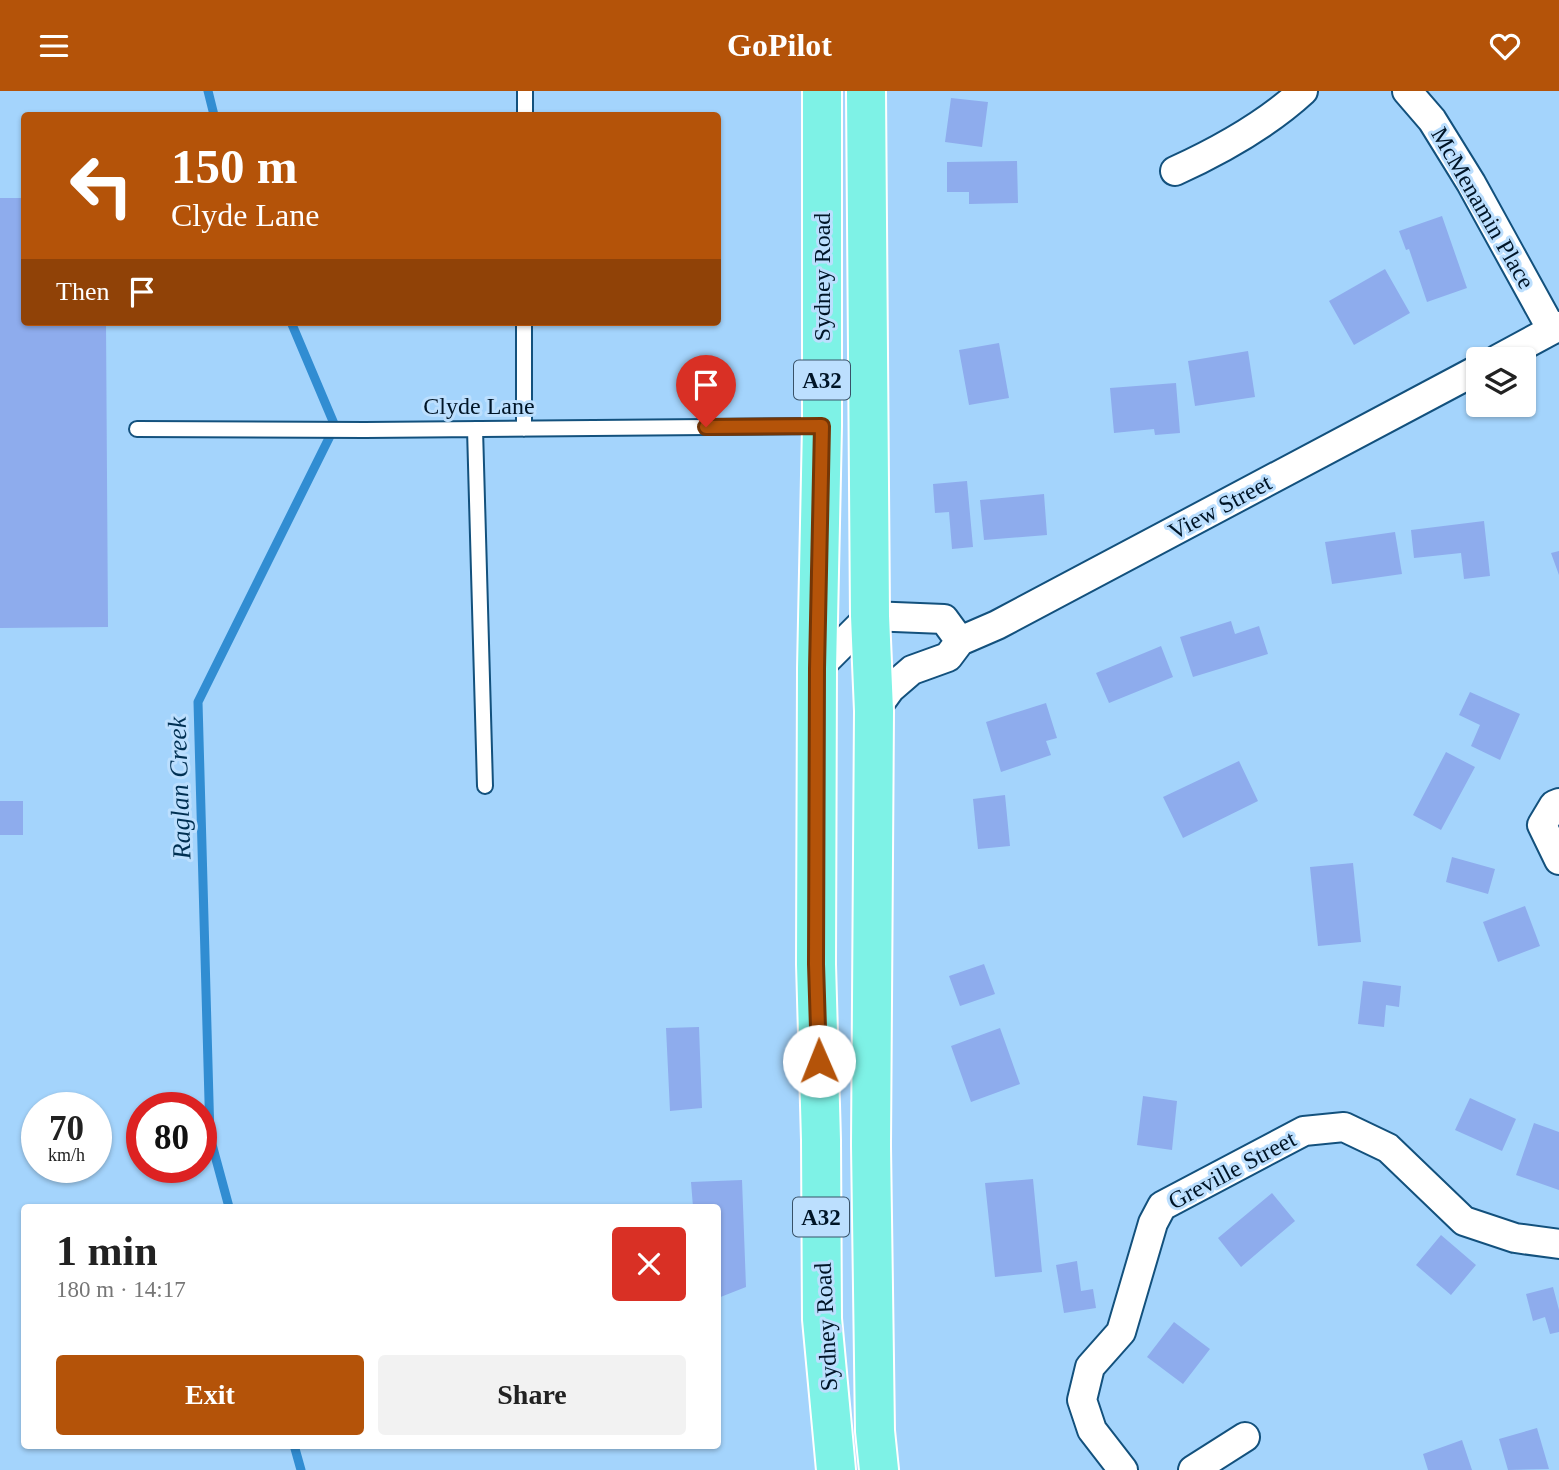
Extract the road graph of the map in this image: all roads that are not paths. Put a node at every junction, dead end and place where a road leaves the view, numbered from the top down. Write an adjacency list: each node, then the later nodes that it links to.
1 (525, 91): 6 (lane)
2 (822, 91): 12 (highway, Sydney Road / A32)
3 (866, 91): 16 (highway, Sydney Road / A32)
4 (1303, 91): 7 (street)
5 (1407, 91): 9 (street, McMenamin Place)
6 (525, 112)
7 (1175, 170)
8 (524, 326): 15 (lane)
9 (1555, 328): 10 (street)
10 (1520, 347)
11 (1466, 376): 17 (street, View Street)
12 (822, 426): 15 (lane, Clyde Lane); 18 (highway, Sydney Road / A32)
13 (137, 429): 14 (lane, Clyde Lane)
14 (475, 429): 15 (lane, Clyde Lane); 20 (lane)
15 (524, 429)
16 (870, 616): 17 (street); 18 (street); 19 (highway, Sydney Road / A32)
17 (960, 641): 19 (street, View Street)
18 (817, 669): 25 (highway, Sydney Road / A32)
19 (874, 711): 26 (highway, Sydney Road / A32)
20 (485, 786)
21 (1559, 803): 22 (street)
22 (1559, 860)
23 (1559, 1244): 27 (street, Greville Street)
24 (1245, 1437): 28 (street)
25 (836, 1470)
26 (879, 1470)
27 (1123, 1470)
28 (1193, 1470)

